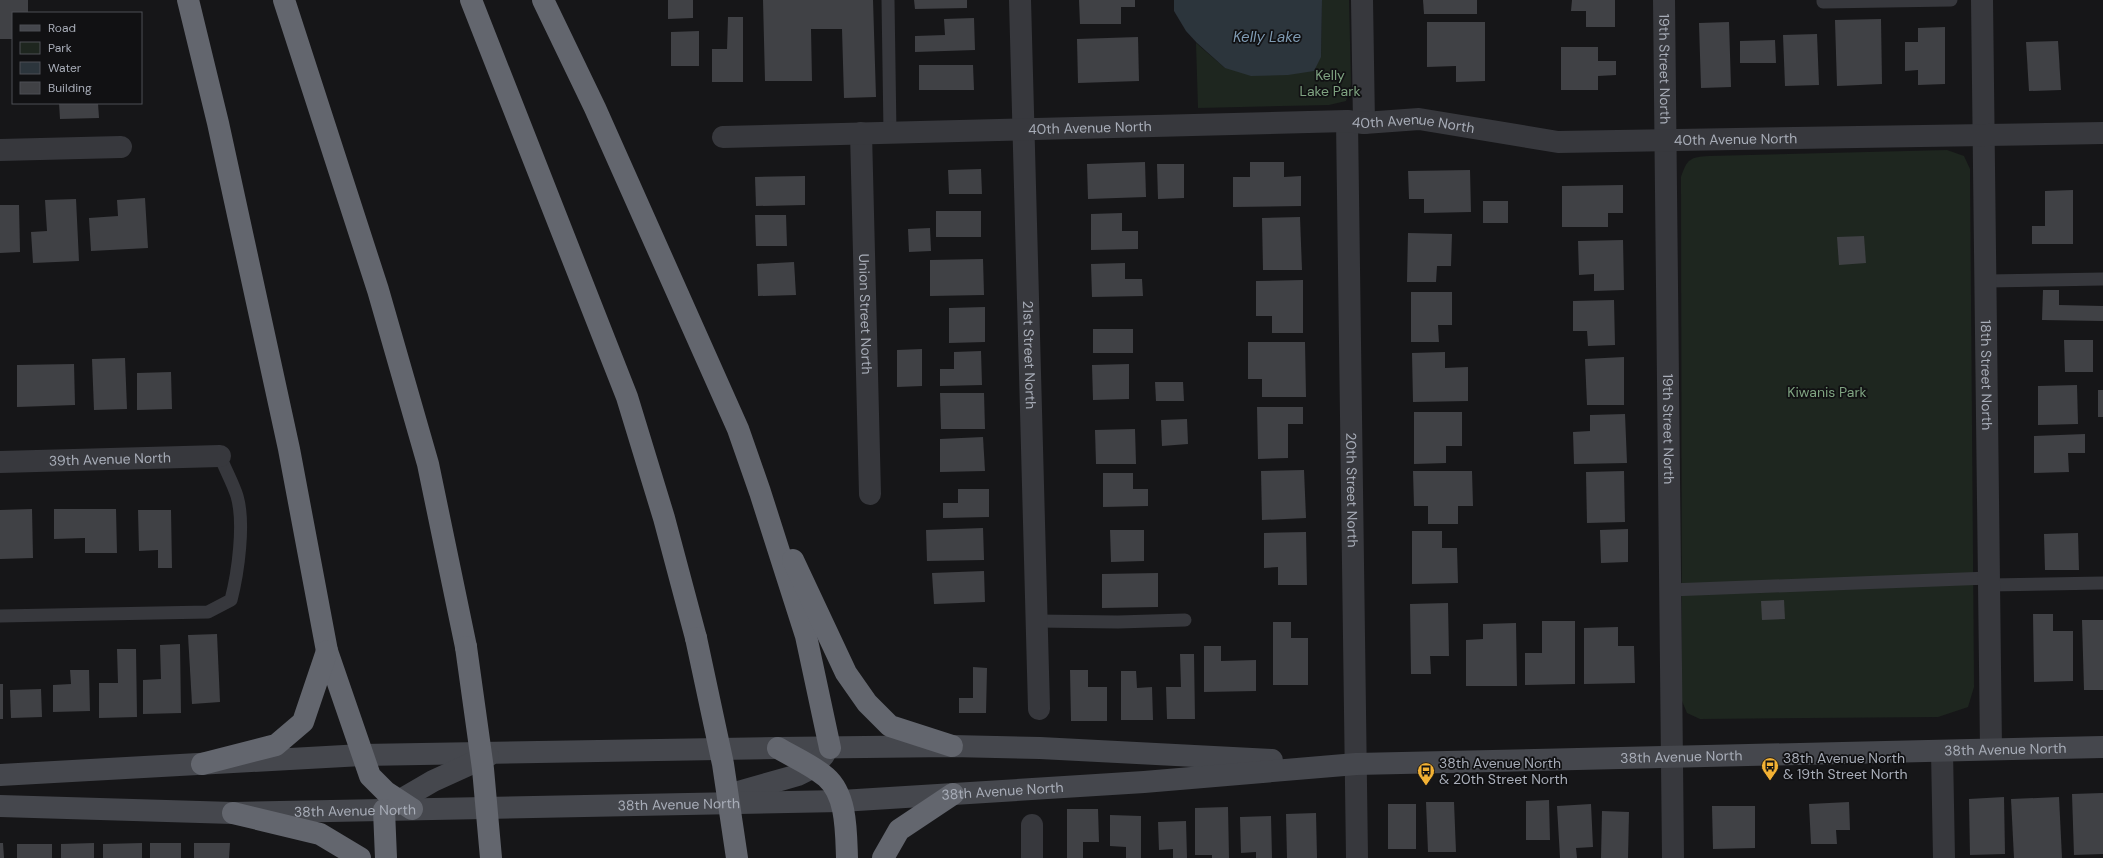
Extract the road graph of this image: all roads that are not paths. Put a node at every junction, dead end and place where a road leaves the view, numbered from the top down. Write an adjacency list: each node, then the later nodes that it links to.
1 (188, 0): 34 (highway)
2 (284, 0): 58 (highway, bridge)
3 (471, 0): 59 (highway, bridge)
4 (543, 0): 26 (highway)
5 (888, 0): 15 (lane)
6 (1020, 0): 13 (street, 21st Street North)
7 (1362, 0): 12 (street, 20th Street North)
8 (1664, 0): 19 (street, 19th Street North)
9 (1823, 0): 10 (lane)
10 (1952, 0)
11 (1982, 0): 18 (street, 18th Street North)
12 (1356, 122): 13 (street, 40th Avenue North); 19 (street, 40th Avenue North); 46 (street, 20th Street North)
13 (1022, 130): 15 (street, 40th Avenue North); 33 (street, 21st Street North)
14 (861, 133): 15 (street, 40th Avenue North); 17 (street, 40th Avenue North); 27 (street, Union Street North)
15 (890, 133)
16 (2103, 133): 18 (street, 40th Avenue North)
17 (723, 136)
18 (1984, 136): 19 (street, 40th Avenue North); 23 (street, 18th Street North)
19 (1664, 140): 30 (street, 19th Street North)
20 (121, 147): 21 (street)
21 (0, 150)
22 (2103, 278): 23 (lane)
23 (1986, 281): 28 (street, 18th Street North)
24 (220, 456): 25 (street, 39th Avenue North); 31 (lane)
25 (0, 462)
26 (760, 492): 36 (highway); 39 (highway)
27 (870, 494)
28 (1989, 582): 29 (lane); 30 (lane); 40 (street, 18th Street North)
29 (2103, 583)
30 (1670, 590): 44 (street, 19th Street North)
31 (0, 616)
32 (1185, 620): 33 (lane)
33 (1036, 621): 35 (street, 21st Street North)
34 (327, 651): 43 (highway); 45 (highway)
35 (1039, 709)
36 (952, 746): 39 (main road, 38th Avenue North); 46 (main road, 38th Avenue North)
37 (2103, 747): 40 (main road, 38th Avenue North)
38 (778, 748): 39 (main road, 38th Avenue North); 42 (main road, 38th Avenue North); 47 (highway)
39 (830, 748): 47 (main road)
40 (1991, 749): 41 (main road, 38th Avenue North)
41 (1942, 750): 44 (main road, 38th Avenue North); 65 (street)
42 (495, 753): 43 (main road, 38th Avenue North); 53 (main road)
43 (362, 754): 45 (main road, 38th Avenue North); 53 (highway)
44 (1672, 757): 46 (main road, 38th Avenue North); 64 (street, 19th Street North)
45 (202, 764): 48 (main road, 38th Avenue North)
46 (1356, 764): 49 (main road, 38th Avenue North); 63 (street, 20th Street North)
47 (812, 768): 50 (highway); 51 (main road)
48 (0, 775)
49 (953, 794): 50 (main road, 38th Avenue North); 61 (highway)
50 (841, 801): 51 (main road, 38th Avenue North); 60 (highway)
51 (685, 804): 53 (main road, 38th Avenue North)
52 (0, 806): 54 (main road, 38th Avenue North)
53 (398, 807): 54 (main road, 38th Avenue North); 57 (highway)
54 (233, 814): 56 (highway)
55 (1032, 825): 62 (street)
56 (360, 858)
57 (386, 858)
58 (491, 858)
59 (737, 858)
60 (847, 858)
61 (883, 858)
62 (1032, 858)
63 (1357, 858)
64 (1674, 858)
65 (1944, 858)

